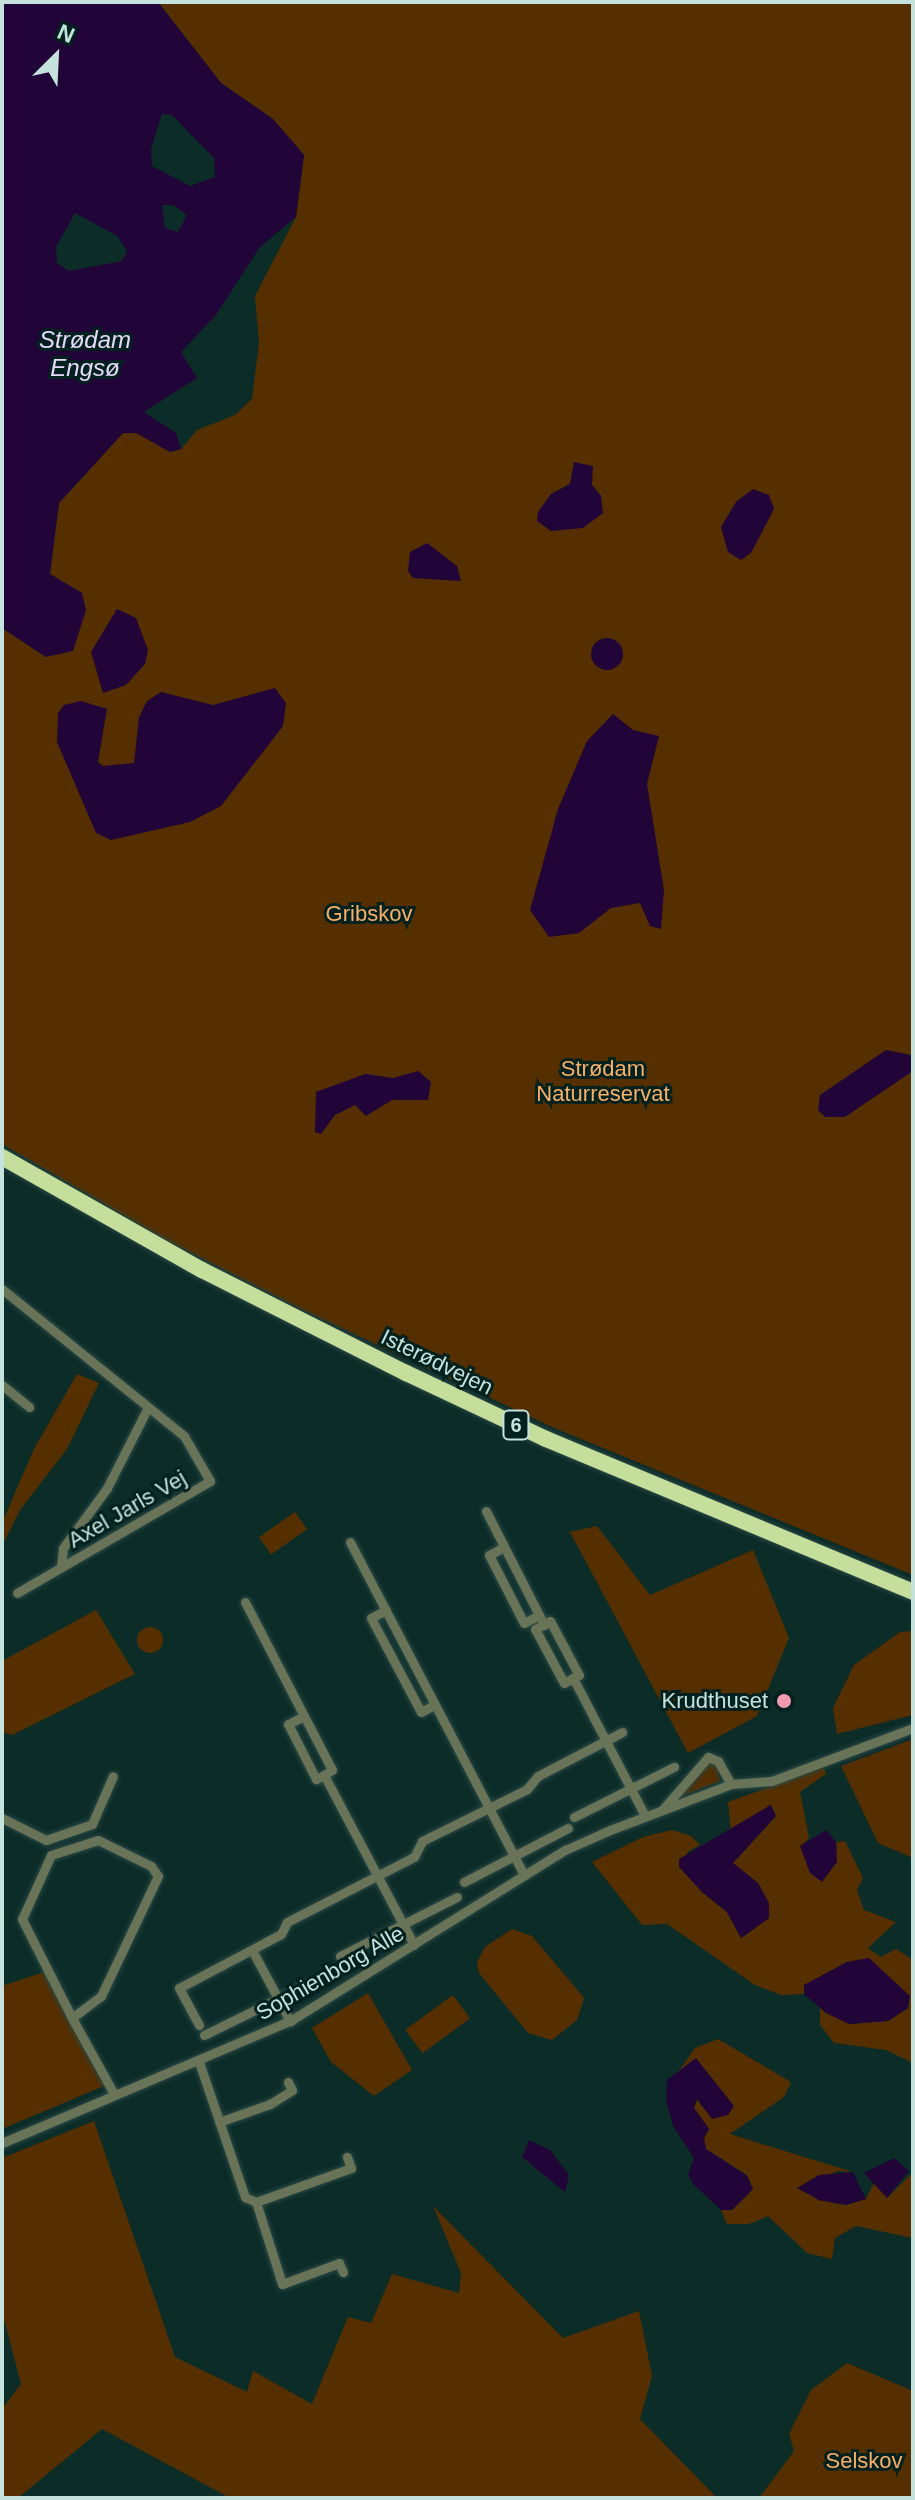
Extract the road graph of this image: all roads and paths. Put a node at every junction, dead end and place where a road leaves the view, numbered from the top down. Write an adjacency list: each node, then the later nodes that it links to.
1 (2, 1157): 10 (highway, Isterødvejen / 6)
2 (2, 1289): 5 (street, Axel Jarls Vej)
3 (2, 1385): 4 (street)
4 (29, 1407)
5 (147, 1409): 9 (street, Axel Jarls Vej); 9 (street, Axel Jarls Vej)
6 (486, 1511): 8 (street)
7 (350, 1542): 13 (street)
8 (504, 1547): 14 (street); 14 (street)
9 (61, 1567): 11 (street, Axel Jarls Vej)
10 (913, 1592)
11 (17, 1593)
12 (245, 1602): 17 (street)
13 (386, 1610): 16 (street); 16 (street)
14 (541, 1620): 15 (street); 15 (street)
15 (573, 1678): 20 (street)
16 (432, 1706): 26 (street)
17 (304, 1716): 22 (street); 22 (street)
18 (913, 1728): 24 (street, Sophienborg Alle)
19 (622, 1732): 20 (street)
20 (607, 1740): 25 (street); 26 (street)
21 (674, 1767): 25 (street)
22 (324, 1775): 37 (street)
23 (113, 1776): 28 (street)
24 (731, 1784): 27 (street, Sophienborg Alle); 27 (street, Sophienborg Alle)
25 (633, 1789): 29 (street); 30 (street)
26 (488, 1809): 35 (street); 37 (street)
27 (663, 1809): 29 (street, Sophienborg Alle)
28 (95, 1816): 33 (street); 34 (street)
29 (645, 1816): 38 (street, Sophienborg Alle)
30 (574, 1817)
31 (2, 1818): 33 (street)
32 (568, 1828): 35 (street)
33 (39, 1837): 36 (street)
34 (104, 1843): 36 (street); 47 (street)
35 (513, 1856): 38 (street); 39 (street)
36 (48, 1862): 47 (street)
37 (377, 1875): 41 (street); 43 (street)
38 (524, 1875): 42 (street, Sophienborg Alle)
39 (464, 1882)
40 (457, 1897): 41 (street)
41 (403, 1924): 42 (street); 44 (street)
42 (414, 1945): 48 (street, Sophienborg Alle)
43 (252, 1950): 46 (street); 49 (street)
44 (340, 1956)
45 (334, 1971): 46 (street)
46 (278, 1999): 48 (street); 50 (street)
47 (72, 2018): 53 (street)
48 (290, 2021): 51 (street, Sophienborg Alle)
49 (199, 2025)
50 (204, 2035)
51 (199, 2062): 53 (street, Sophienborg Alle); 54 (street)
52 (288, 2082): 54 (street)
53 (114, 2094): 55 (street, Sophienborg Alle)
54 (219, 2122): 57 (street)
55 (2, 2143)
56 (347, 2157): 57 (street)
57 (256, 2202): 58 (street)
58 (343, 2272)

